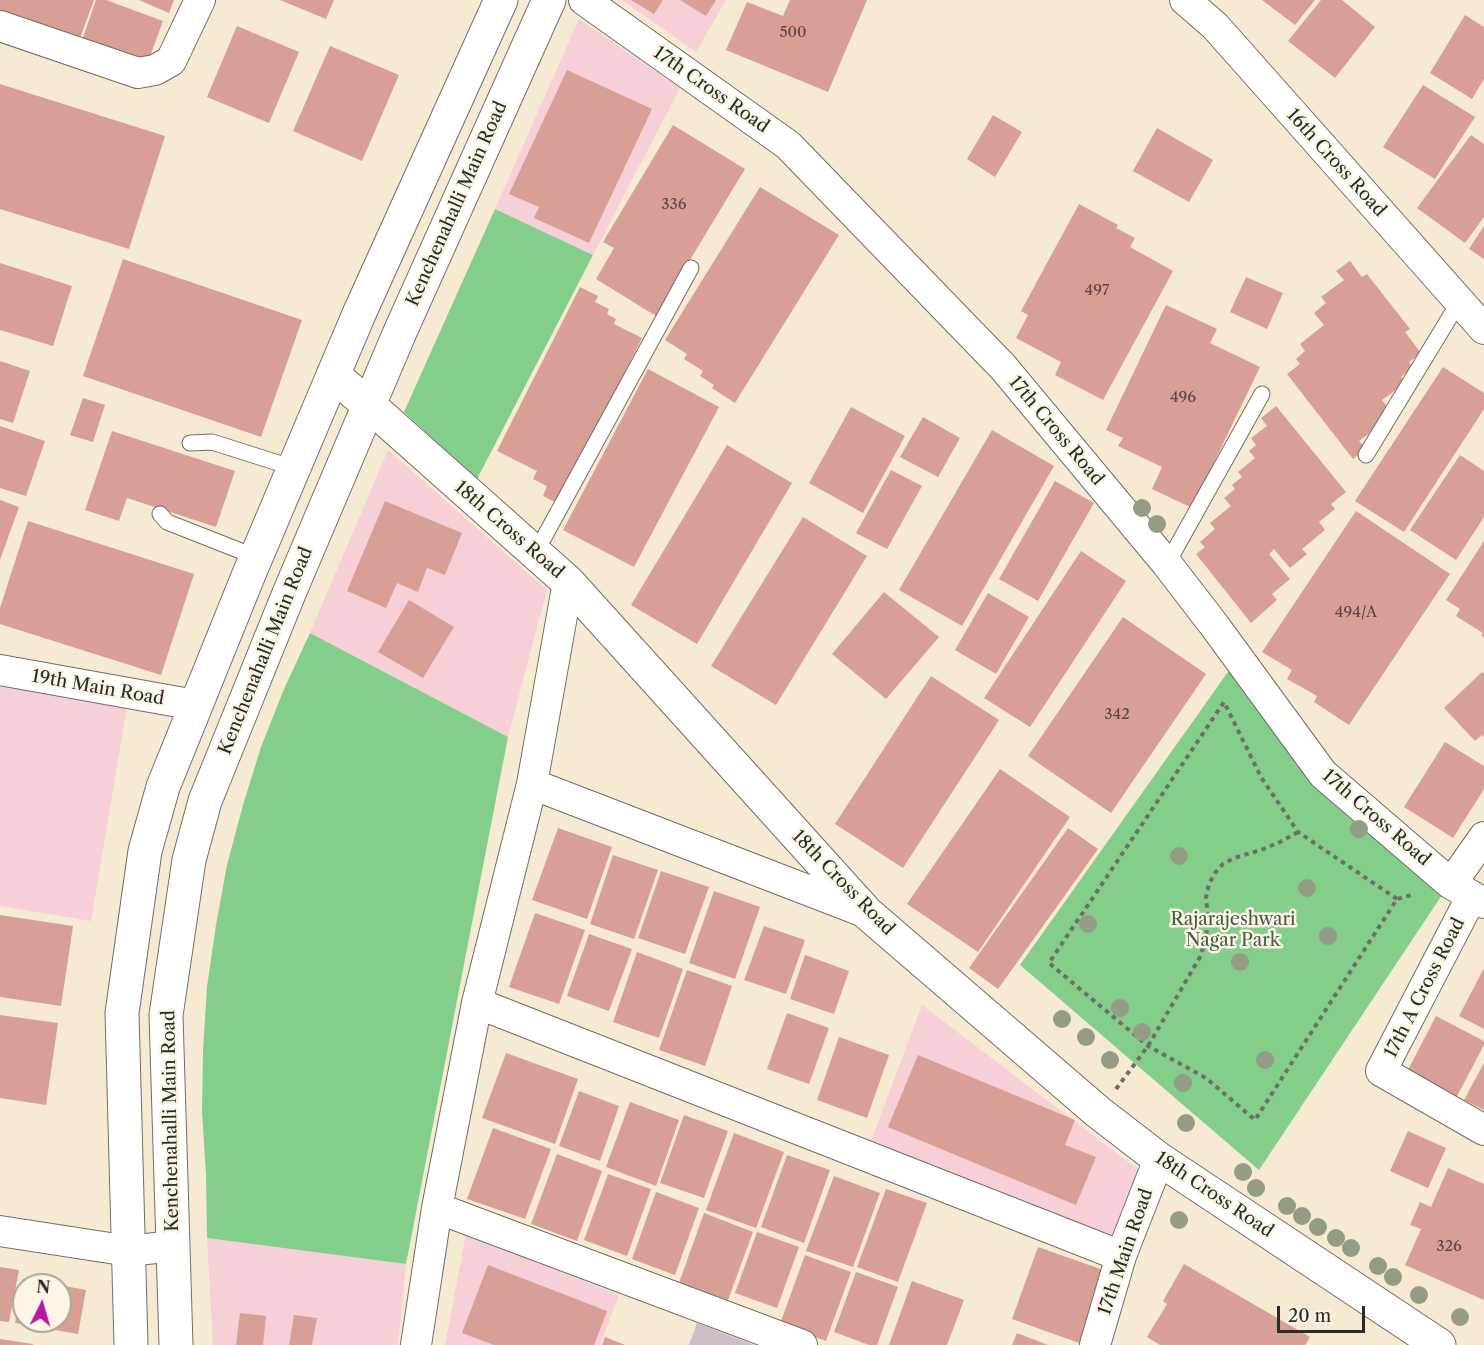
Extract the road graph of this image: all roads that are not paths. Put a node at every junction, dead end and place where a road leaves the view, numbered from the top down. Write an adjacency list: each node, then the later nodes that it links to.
1 (200, 0): 6 (street)
2 (501, 0): 10 (main road)
3 (549, 0): 12 (main road, Kenchenahalli Main Road)
4 (584, 0): 19 (street, 17th Cross Road)
5 (1185, 0): 8 (street, 16th Cross Road)
6 (0, 26)
7 (691, 268): 17 (lane)
8 (1459, 302): 9 (street, 16th Cross Road); 14 (lane)
9 (1484, 329)
10 (333, 375): 12 (main road, 18th Cross Road); 15 (main road)
11 (1262, 394): 19 (lane)
12 (369, 405): 17 (main road, 18th Cross Road); 32 (main road, Kenchenahalli Main Road)
13 (190, 443): 15 (lane)
14 (1365, 455)
15 (294, 468): 18 (main road)
16 (160, 513): 18 (lane)
17 (535, 554): 20 (main road, 18th Cross Road)
18 (256, 557): 22 (main road)
19 (1167, 564): 25 (street, 17th Cross Road)
20 (568, 582): 23 (street); 26 (main road, 18th Cross Road)
21 (0, 670): 22 (street, 19th Main Road)
22 (195, 705): 33 (main road)
23 (532, 784): 26 (street); 27 (street)
24 (1484, 837): 25 (street)
25 (1469, 894): 28 (street, 17th A Cross Road)
26 (867, 913): 29 (main road, 18th Cross Road)
27 (477, 1003): 30 (street); 34 (street)
28 (1484, 1130)
29 (1159, 1159): 34 (street, 17th Main Road); 40 (main road, 18th Cross Road)
30 (436, 1208): 37 (street); 38 (street)
31 (0, 1230): 33 (street)
32 (173, 1246): 33 (street); 36 (main road, Kenchenahalli Main Road)
33 (129, 1251): 35 (main road)
34 (1121, 1256): 39 (street, 17th Main Road)
35 (131, 1345)
36 (176, 1345)
37 (416, 1345)
38 (802, 1345)
39 (1095, 1345)
40 (1439, 1345)

